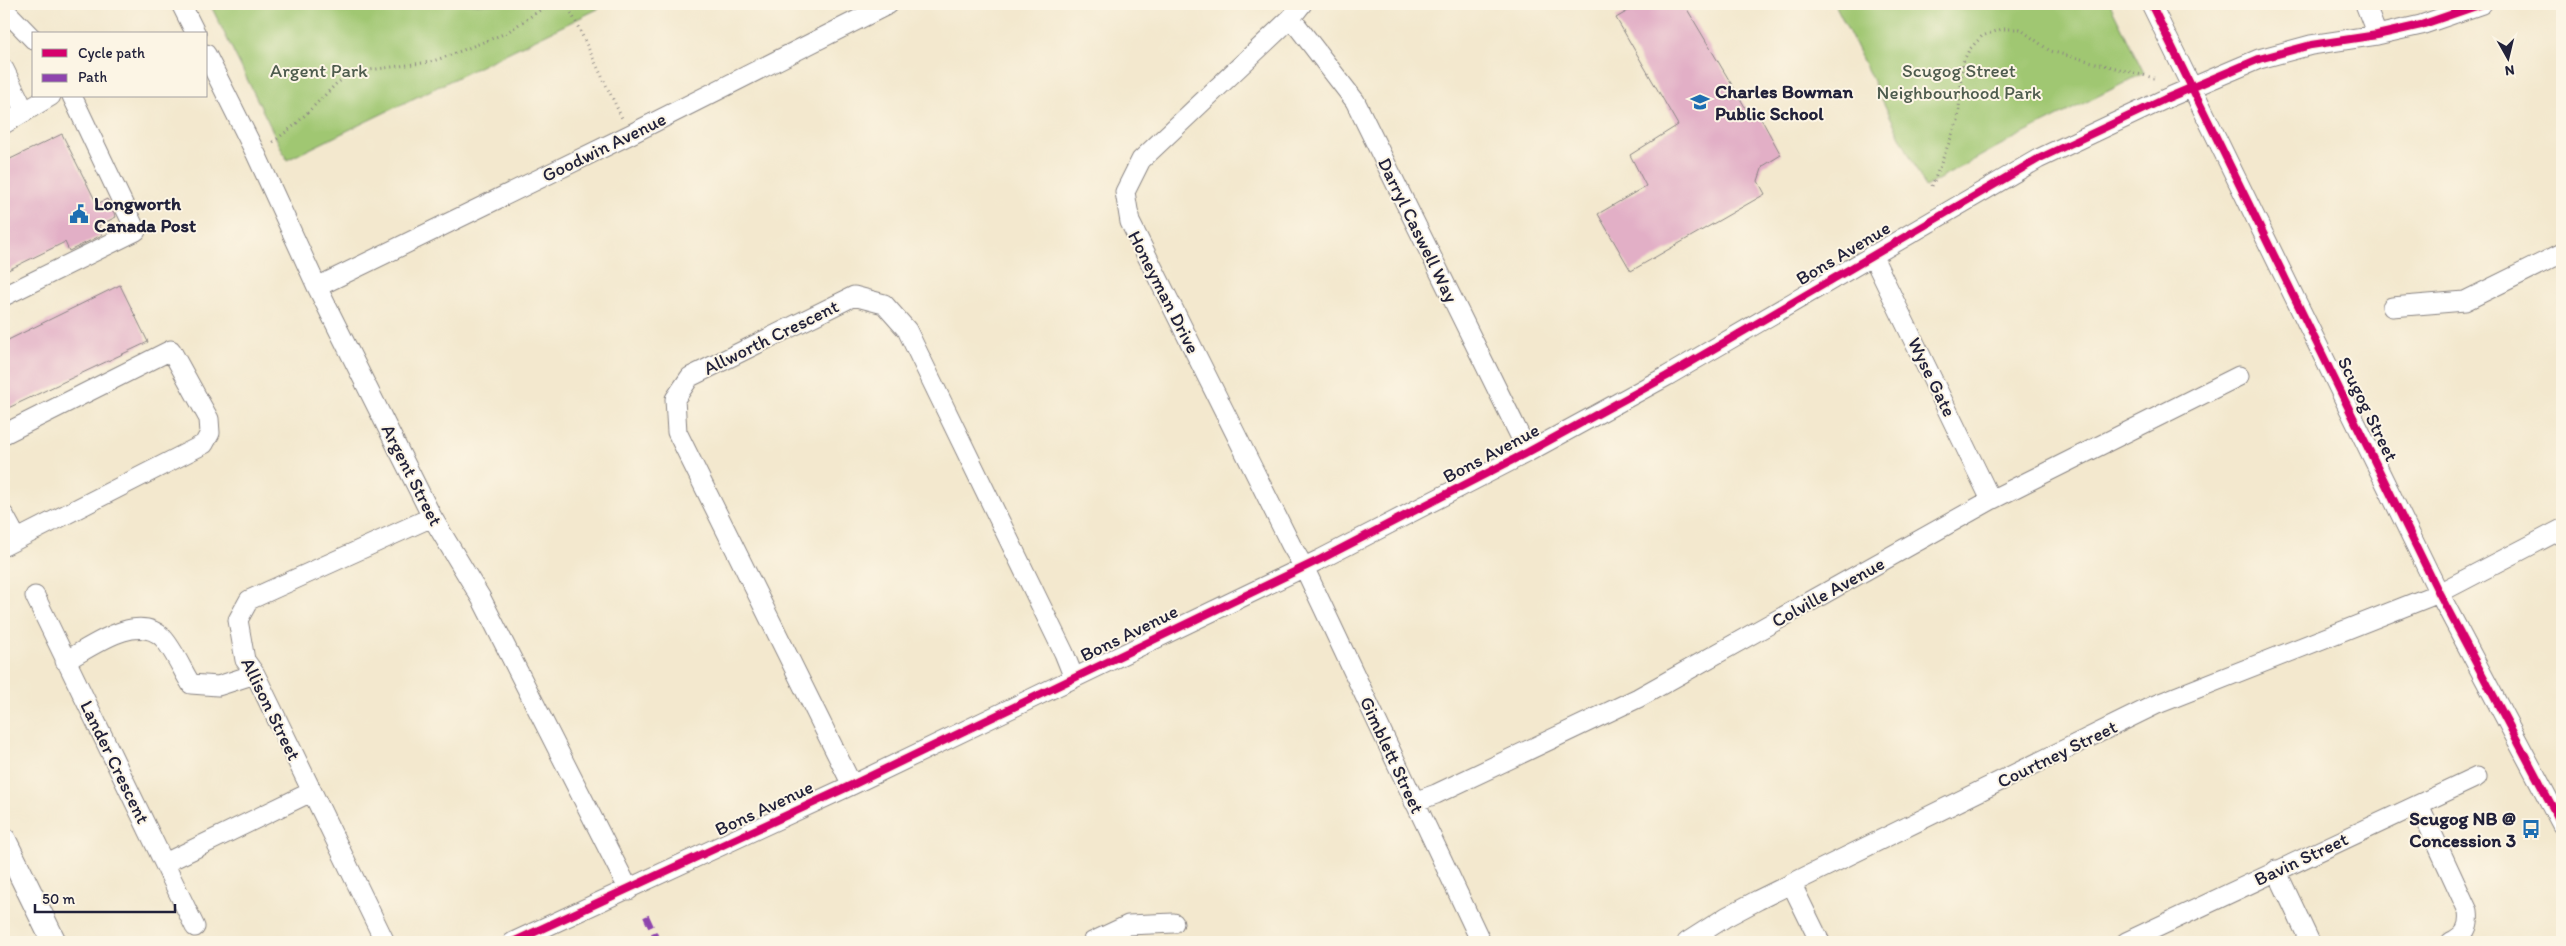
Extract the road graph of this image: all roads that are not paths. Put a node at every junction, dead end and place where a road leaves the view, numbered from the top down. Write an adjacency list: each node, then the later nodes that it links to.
1 (181, 4): 8 (street)
2 (889, 4): 20 (street, Goodwin Avenue)
3 (2151, 4): 13 (street, Scugog Street)
4 (2365, 4): 9 (street)
5 (2482, 4): 9 (street, Bons Avenue)
6 (4, 9): 10 (street)
7 (1297, 11): 25 (street, Darryl Caswell Way); 31 (street, Honeyman Drive)
8 (195, 32)
9 (2377, 35): 13 (street, Bons Avenue)
10 (32, 38)
11 (208, 58): 20 (street, Argent Street)
12 (4, 69): 16 (street)
13 (2192, 89): 19 (street, Bons Avenue); 32 (street, Scugog Street)
14 (48, 98): 16 (street)
15 (73, 98): 21 (street)
16 (25, 112): 17 (street)
17 (4, 124)
18 (2562, 253): 22 (street)
19 (1872, 255): 25 (street, Bons Avenue); 26 (street, Wyse Gate)
20 (318, 287): 28 (street, Argent Street)
21 (4, 296)
22 (2392, 307)
23 (2239, 376): 26 (street, Colville Avenue)
24 (4, 434): 30 (street)
25 (1528, 452): 31 (street, Bons Avenue)
26 (1991, 500): 40 (street, Colville Avenue)
27 (4, 515): 30 (street)
28 (432, 517): 35 (street, Allison Street); 47 (street, Argent Street)
29 (2562, 529): 32 (street, Courtney Street)
30 (10, 543)
31 (1304, 567): 36 (street, Bons Avenue); 40 (street, Gimblett Street)
32 (2439, 593): 42 (street, Scugog Street); 46 (street, Courtney Street)
33 (35, 596): 34 (street, Lander Crescent)
34 (65, 661): 35 (street); 44 (street, Lander Crescent)
35 (254, 674): 39 (street, Allison Street)
36 (1074, 678): 38 (street, Bons Avenue); 38 (street, Allworth Crescent)
37 (2477, 777): 41 (street, Bavin Street)
38 (852, 785): 47 (street, Bons Avenue)
39 (311, 792): 44 (street); 51 (street, Allison Street)
40 (1414, 802): 54 (street, Gimblett Street)
41 (2419, 805): 45 (street, Bavin Street); 59 (street)
42 (2562, 825)
43 (4, 840): 50 (main road)
44 (165, 863): 49 (street, Lander Crescent)
45 (2276, 870): 57 (street, Bavin Street); 58 (street)
46 (1792, 885): 55 (street, Courtney Street); 56 (street)
47 (629, 890): 52 (street, Bons Avenue)
48 (1174, 923): 53 (street)
49 (195, 927)
50 (54, 942)
51 (385, 942)
52 (513, 942)
53 (1092, 942)
54 (1481, 942)
55 (1687, 942)
56 (1820, 942)
57 (2126, 942)
58 (2310, 942)
59 (2451, 942)

